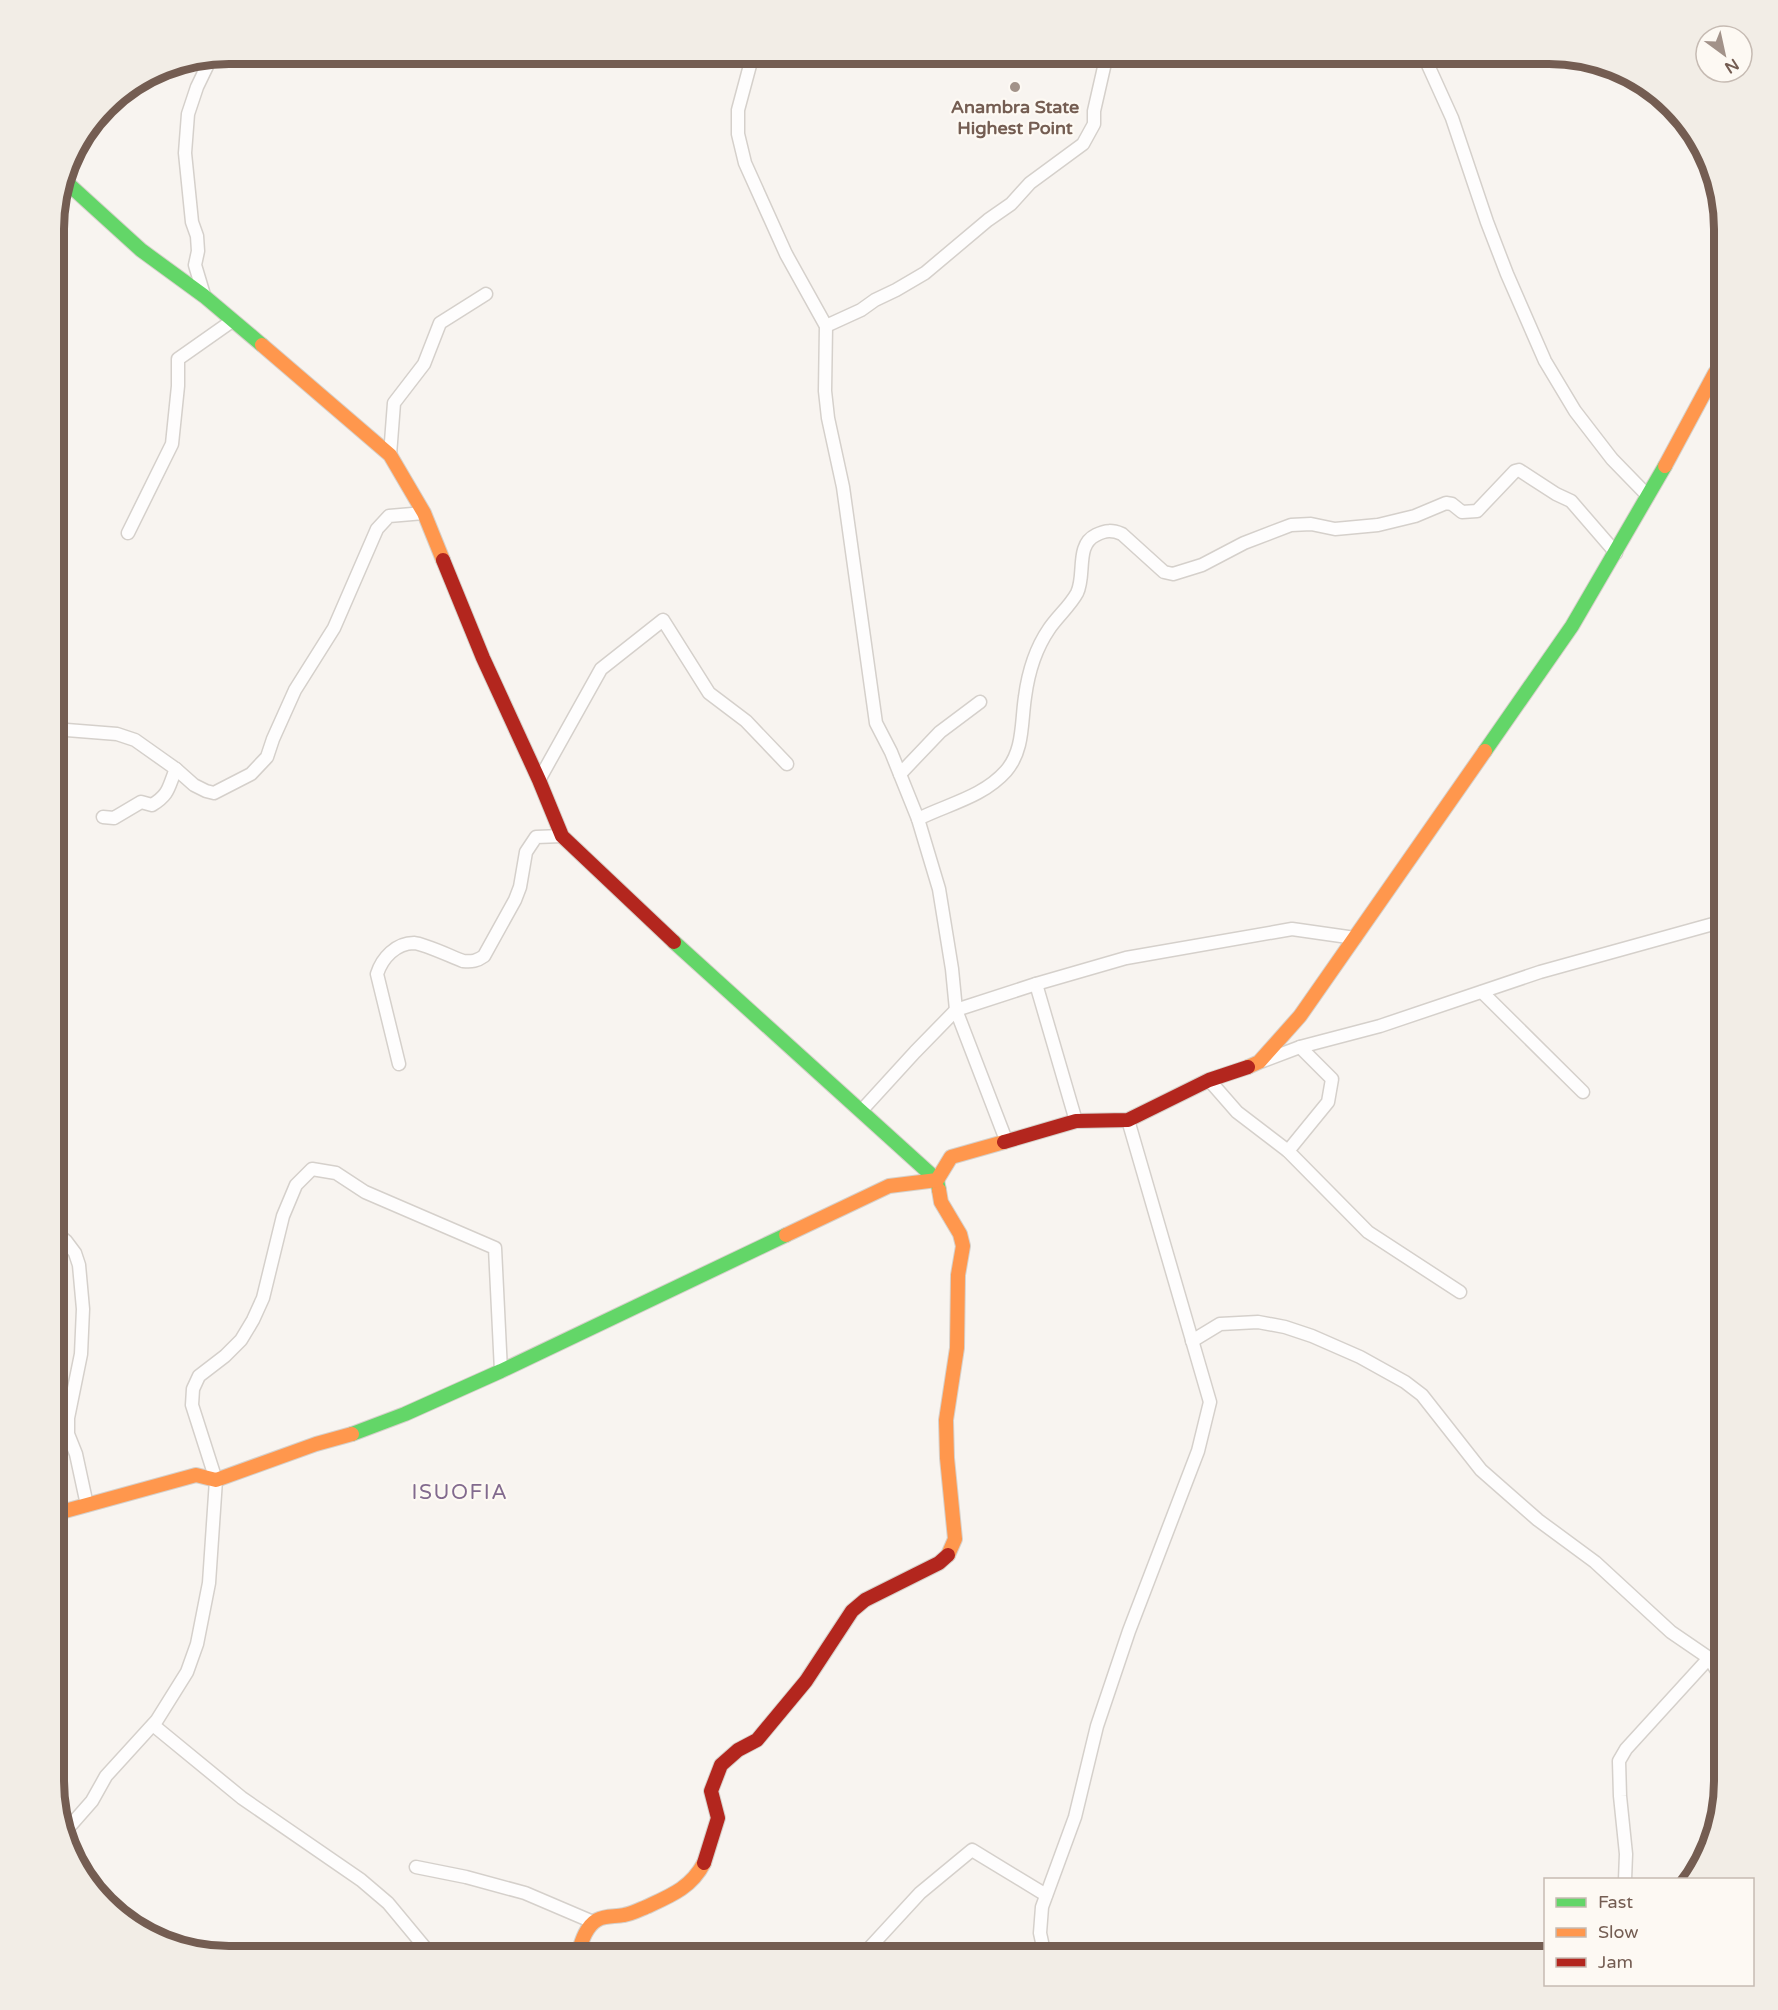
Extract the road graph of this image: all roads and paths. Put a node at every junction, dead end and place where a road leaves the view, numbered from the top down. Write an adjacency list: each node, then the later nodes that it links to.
1 (750, 64): 9 (street)
2 (1105, 65): 9 (street)
3 (1428, 65): 12 (street)
4 (207, 66): 7 (street)
5 (70, 186): 7 (street)
6 (486, 294): 11 (street)
7 (204, 296): 8 (street)
8 (232, 321): 11 (street); 14 (street)
9 (826, 326): 20 (street)
10 (1714, 373): 12 (street)
11 (390, 455): 13 (street)
12 (1648, 496): 15 (street)
13 (424, 513): 19 (street); 21 (street)
14 (128, 533)
15 (1616, 553): 23 (street); 26 (street)
16 (980, 702): 20 (street)
17 (65, 730): 19 (street)
18 (787, 764): 21 (street)
19 (176, 769): 22 (street)
20 (900, 774): 23 (street)
21 (539, 780): 24 (street)
22 (103, 817)
23 (918, 819): 29 (street)
24 (562, 836): 32 (street); 35 (street)
25 (1714, 924): 28 (street)
26 (1355, 938): 27 (street); 31 (street)
27 (1036, 984): 29 (street); 37 (street)
28 (1482, 992): 30 (street); 34 (street)
29 (956, 1010): 35 (street); 38 (street)
30 (1300, 1047): 31 (street); 39 (street)
31 (1259, 1062): 33 (street)
32 (399, 1064)
33 (1209, 1080): 36 (street); 39 (street)
34 (1582, 1092)
35 (862, 1110): 40 (street)
36 (1128, 1120): 37 (street); 43 (street)
37 (1076, 1121): 38 (street)
38 (1006, 1140): 40 (street)
39 (1288, 1151): 42 (street)
40 (937, 1180): 44 (street); 55 (street)
41 (64, 1241): 46 (street)
42 (1460, 1292)
43 (1192, 1341): 48 (street); 54 (street)
44 (501, 1371): 45 (street); 45 (street)
45 (216, 1480): 46 (street); 50 (street)
46 (87, 1505): 47 (street)
47 (64, 1511)
48 (1709, 1658): 49 (street); 53 (street)
49 (1714, 1666)
50 (153, 1725): 51 (street); 56 (street)
51 (71, 1825)
52 (416, 1867): 55 (street)
53 (1625, 1878)
54 (1046, 1895): 58 (street); 59 (street)
55 (593, 1922): 57 (street)
56 (424, 1946)
57 (580, 1946)
58 (871, 1946)
59 (1043, 1946)

